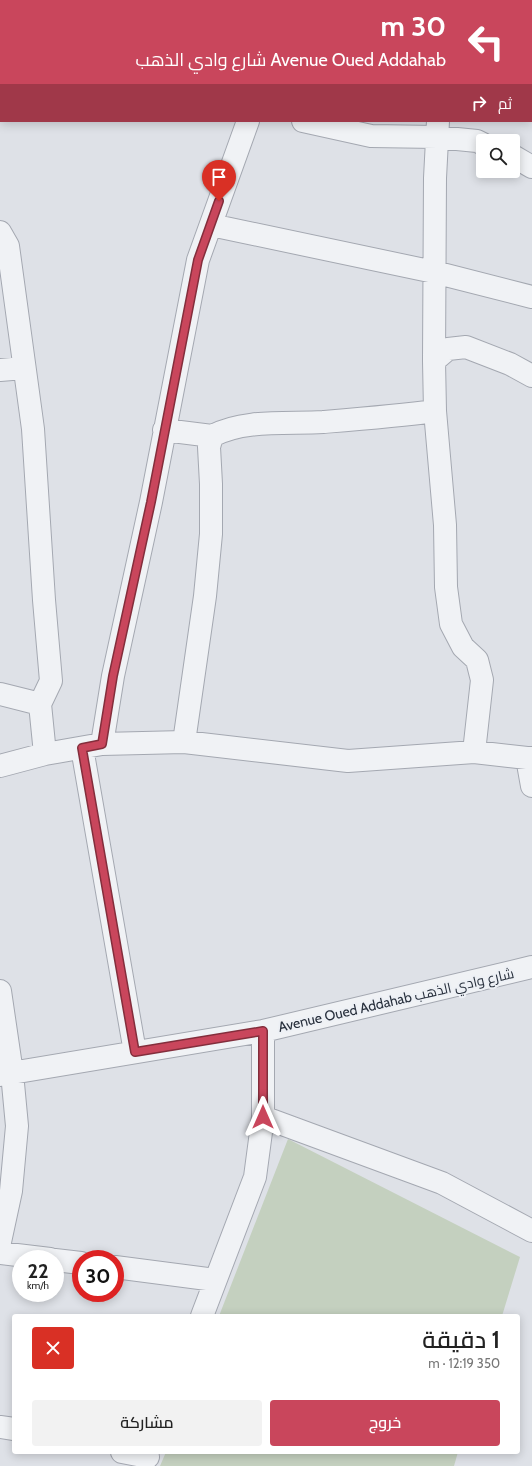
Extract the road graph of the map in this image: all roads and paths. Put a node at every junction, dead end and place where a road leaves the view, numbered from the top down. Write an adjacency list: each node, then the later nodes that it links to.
1 (248, 122): 7 (street)
2 (308, 122): 3 (street)
3 (437, 129): 4 (street); 9 (street)
4 (476, 141)
5 (520, 160): 6 (street)
6 (532, 167)
7 (210, 225): 9 (street); 16 (street)
8 (0, 232): 12 (street)
9 (434, 272): 10 (street); 11 (street)
10 (532, 297)
11 (434, 361): 14 (street); 15 (street)
12 (24, 368): 13 (street); 19 (street)
13 (0, 370)
14 (532, 376)
15 (435, 411): 17 (street); 22 (street)
16 (164, 430): 17 (street); 21 (street)
17 (212, 436): 20 (street)
18 (0, 694): 19 (street)
19 (40, 704): 23 (street)
20 (184, 742): 21 (street); 22 (street)
21 (92, 746): 23 (street); 30 (street)
22 (474, 752): 24 (street)
23 (45, 754): 25 (street)
24 (530, 758): 26 (street)
25 (0, 766)
26 (532, 786)
27 (532, 967): 29 (street, Avenue Oued Addahab شارع وادي الذهب)
28 (0, 991): 31 (street)
29 (263, 1031): 30 (street, Avenue Oued Addahab شارع وادي الذهب); 32 (street)
30 (135, 1052): 31 (street, Avenue Oued Addahab شارع وادي الذهب)
31 (6, 1074): 34 (street)
32 (263, 1117): 33 (street); 38 (street)
33 (532, 1231)
34 (0, 1242)
35 (0, 1252): 36 (street)
36 (12, 1254)
37 (124, 1268): 38 (street)
38 (215, 1280): 39 (street)
39 (203, 1314)
40 (0, 1426): 41 (street)
41 (12, 1429)
42 (130, 1454): 43 (street)
43 (147, 1458)

